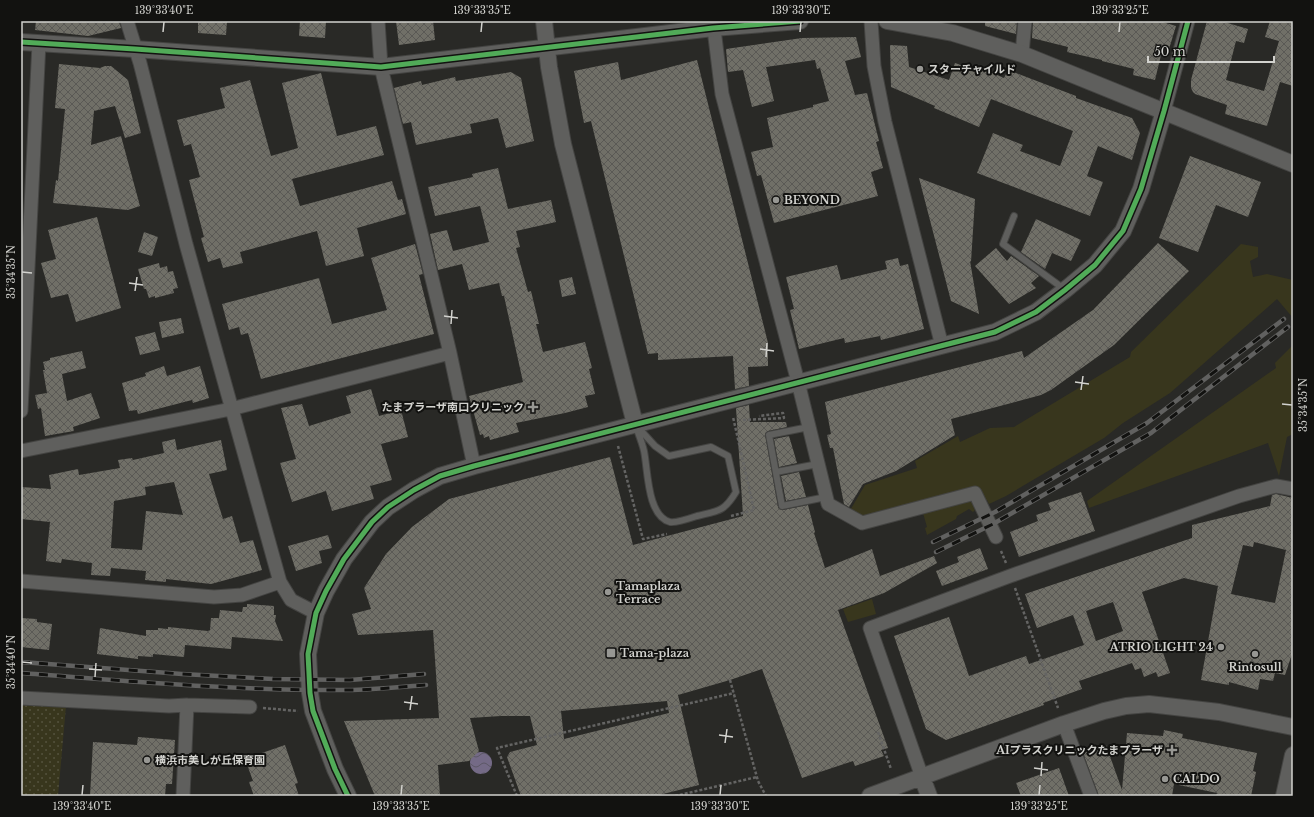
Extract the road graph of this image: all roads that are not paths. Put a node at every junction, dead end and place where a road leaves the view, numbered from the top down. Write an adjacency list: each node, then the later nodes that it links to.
1 (127, 21): 13 (street)
2 (378, 21): 15 (street)
3 (544, 21): 12 (street)
4 (800, 21): 9 (street)
5 (871, 21): 20 (street)
6 (886, 21): 14 (street)
7 (1025, 21): 14 (street)
8 (1188, 21): 16 (street)
9 (713, 24): 12 (street); 22 (street)
10 (21, 42): 11 (street)
11 (39, 43): 13 (street); 24 (street)
12 (546, 48): 15 (street); 25 (street)
13 (135, 49): 15 (street); 23 (street)
14 (1022, 54): 16 (street)
15 (381, 67): 21 (street)
16 (1164, 111): 17 (street); 19 (street)
17 (1293, 164)
18 (1014, 216): 19 (lane)
19 (1065, 290): 20 (street)
20 (942, 346): 22 (street)
21 (450, 353): 23 (street); 29 (street)
22 (798, 382): 25 (street); 26 (street)
23 (231, 409): 27 (street); 35 (street)
24 (21, 411)
25 (635, 424): 25 (lane); 29 (street)
26 (809, 427): 28 (street); 30 (lane)
27 (21, 452)
28 (818, 464): 30 (lane); 32 (street)
29 (474, 466): 36 (street)
30 (776, 472): 32 (lane)
31 (1293, 489): 43 (street)
32 (826, 497): 33 (street)
33 (996, 537)
34 (21, 581): 35 (street)
35 (280, 582): 36 (street)
36 (316, 613): 45 (street)
37 (21, 698): 38 (street)
38 (187, 705): 39 (street); 44 (street)
39 (250, 707)
40 (1064, 724): 41 (street); 43 (street); 48 (street)
41 (1293, 727)
42 (1293, 755): 49 (street)
43 (922, 777): 46 (street); 47 (street)
44 (183, 796)
45 (348, 796)
46 (870, 796)
47 (929, 796)
48 (1091, 796)
49 (1284, 796)

